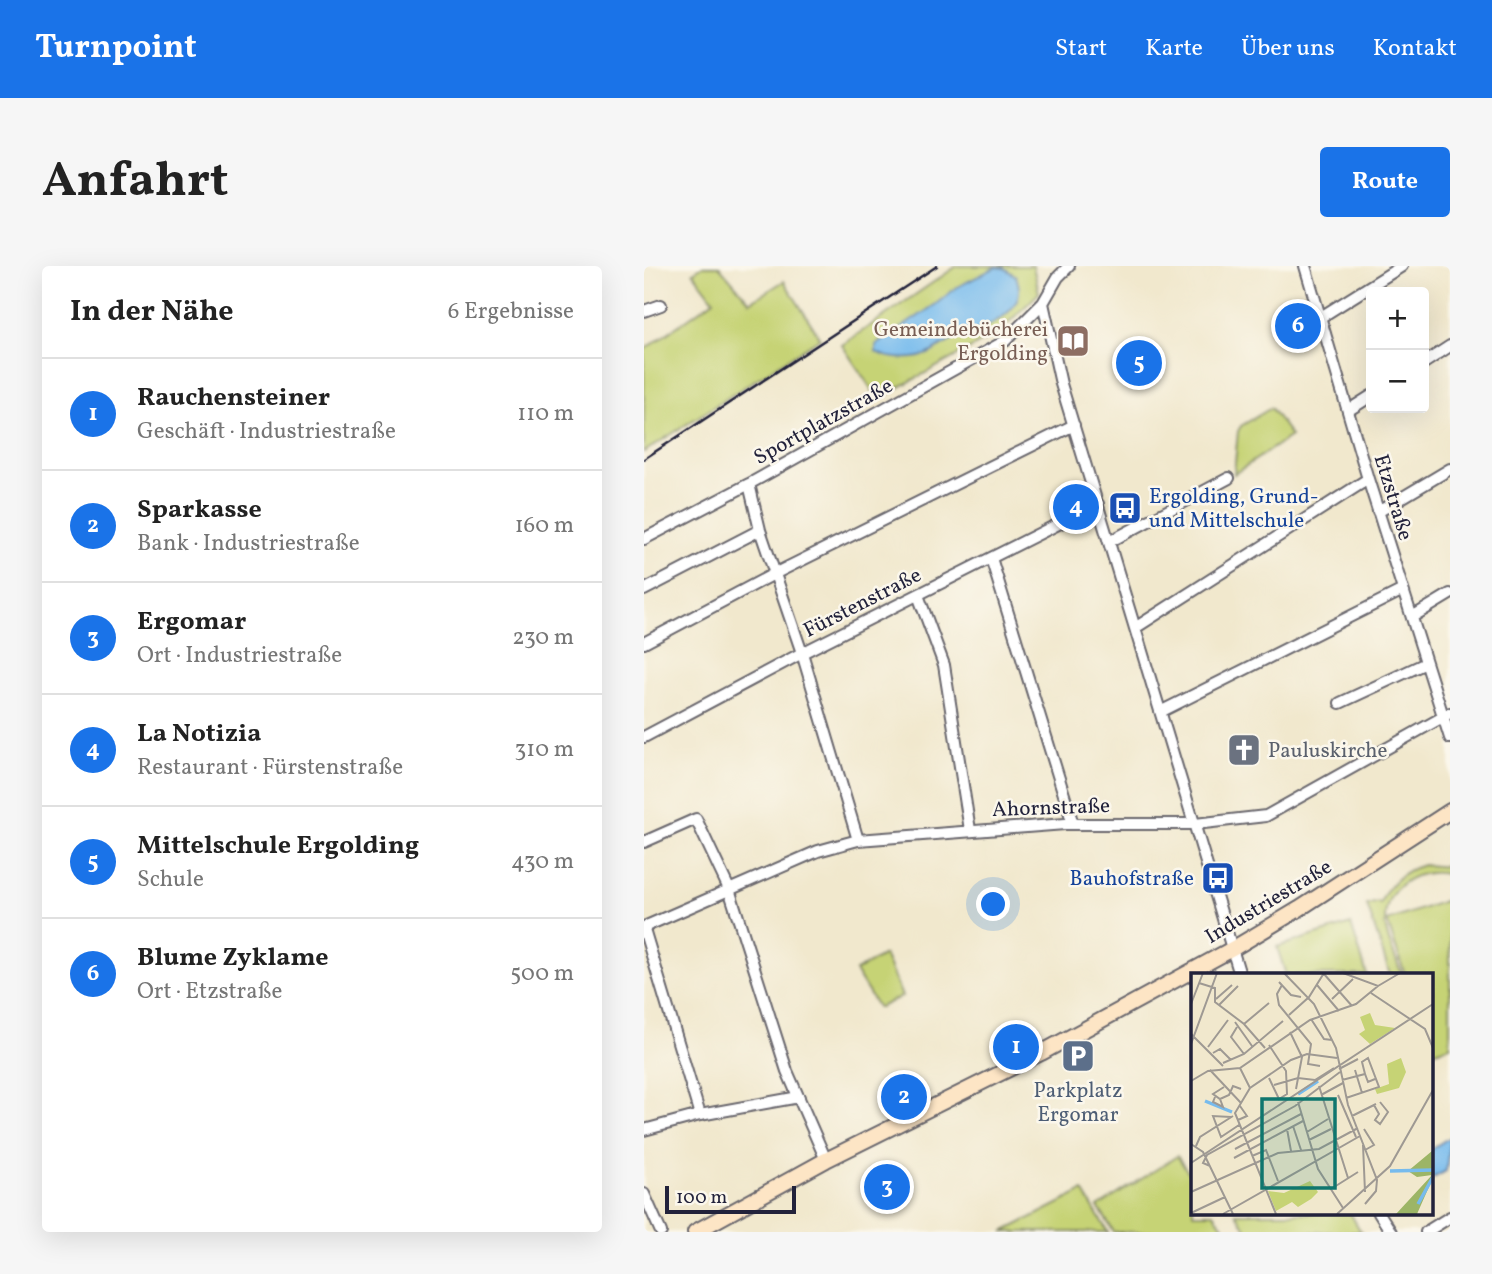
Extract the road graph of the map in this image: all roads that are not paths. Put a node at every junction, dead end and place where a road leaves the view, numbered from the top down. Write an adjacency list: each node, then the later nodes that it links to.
1 (1069, 266): 4 (street, Sportplatzstraße)
2 (1305, 266): 7 (street, Etzstraße)
3 (1402, 266): 7 (street)
4 (1043, 303): 12 (street); 16 (street, Sportplatzstraße)
5 (661, 305): 6 (street)
6 (644, 311)
7 (1321, 317): 11 (street, Etzstraße)
8 (1450, 346): 9 (street)
9 (1429, 360)
10 (1366, 399): 11 (street)
11 (1349, 410): 15 (street, Etzstraße)
12 (1074, 425): 17 (street); 23 (street)
13 (1450, 469): 18 (street)
14 (1228, 478): 21 (street)
15 (1368, 480): 18 (street, Etzstraße); 29 (street)
16 (749, 484): 19 (street); 20 (street, Sportplatzstraße)
17 (1098, 504): 21 (street); 22 (street, Fürstenstraße)
18 (1378, 512): 25 (street, Etzstraße)
19 (760, 530): 23 (street); 24 (street)
20 (644, 539)
21 (1109, 542): 29 (street)
22 (991, 558): 27 (street, Fürstenstraße); 39 (street)
23 (774, 574): 30 (street); 31 (street)
24 (644, 590)
25 (1403, 590): 28 (street, Etzstraße); 34 (street)
26 (1450, 594): 28 (street)
27 (918, 595): 31 (street, Fürstenstraße); 41 (street)
28 (1412, 617): 32 (street, Etzstraße)
29 (1135, 628): 34 (street)
30 (644, 643)
31 (802, 653): 36 (street, Fürstenstraße); 42 (street)
32 (1426, 663): 33 (street); 35 (street, Etzstraße)
33 (1340, 703)
34 (1162, 711): 40 (street)
35 (1447, 715): 37 (street, Etzstraße); 40 (street, Ahornstraße)
36 (644, 737)
37 (1450, 738)
38 (1450, 811): 46 (street, Industriestraße)
39 (1073, 824): 40 (street, Ahornstraße); 41 (street, Ahornstraße)
40 (1195, 824): 46 (street)
41 (970, 830): 42 (street, Ahornstraße)
42 (858, 840): 44 (street, Ahornstraße)
43 (644, 842): 44 (street)
44 (729, 889): 45 (street, Ahornstraße); 48 (street)
45 (644, 928): 49 (street)
46 (1234, 948): 47 (street); 51 (street, Industriestraße)
47 (1240, 973)
48 (799, 1097): 49 (street); 51 (street)
49 (700, 1115): 50 (street)
50 (644, 1130)
51 (826, 1160): 56 (street, Industriestraße)
52 (644, 1194): 55 (street)
53 (1380, 1214): 57 (street)
54 (1450, 1217): 58 (street)
55 (661, 1232)
56 (695, 1232)
57 (1391, 1232)
58 (1426, 1232)

